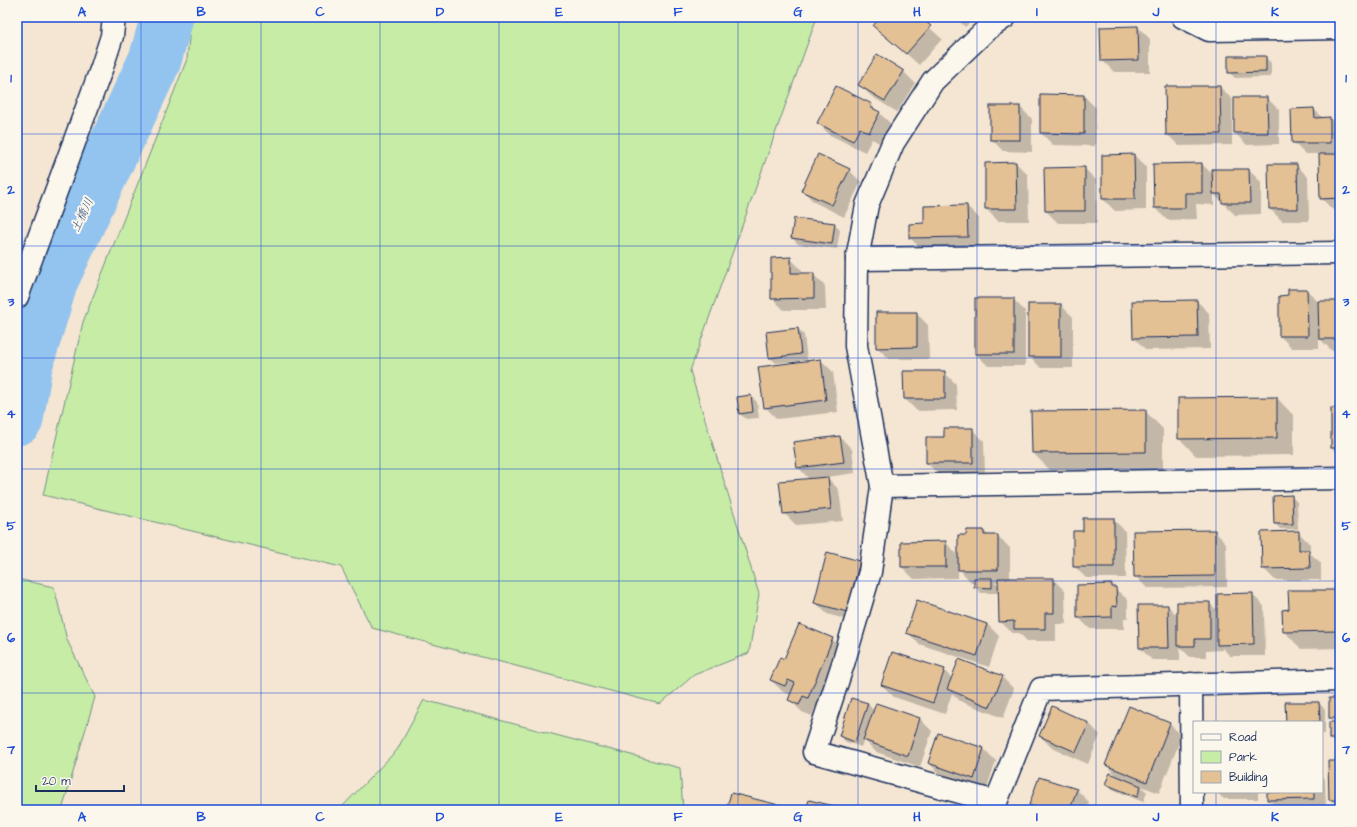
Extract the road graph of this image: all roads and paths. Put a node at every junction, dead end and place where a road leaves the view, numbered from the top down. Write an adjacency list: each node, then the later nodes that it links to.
1 (114, 17): 7 (street)
2 (1006, 17): 6 (street)
3 (1183, 17): 4 (street)
4 (1340, 28)
5 (1340, 253): 6 (street)
6 (857, 259): 9 (street)
7 (17, 297)
8 (1340, 478): 9 (street)
9 (882, 486): 11 (street)
10 (1340, 680): 11 (street)
11 (1191, 684): 12 (street)
12 (1192, 810)

